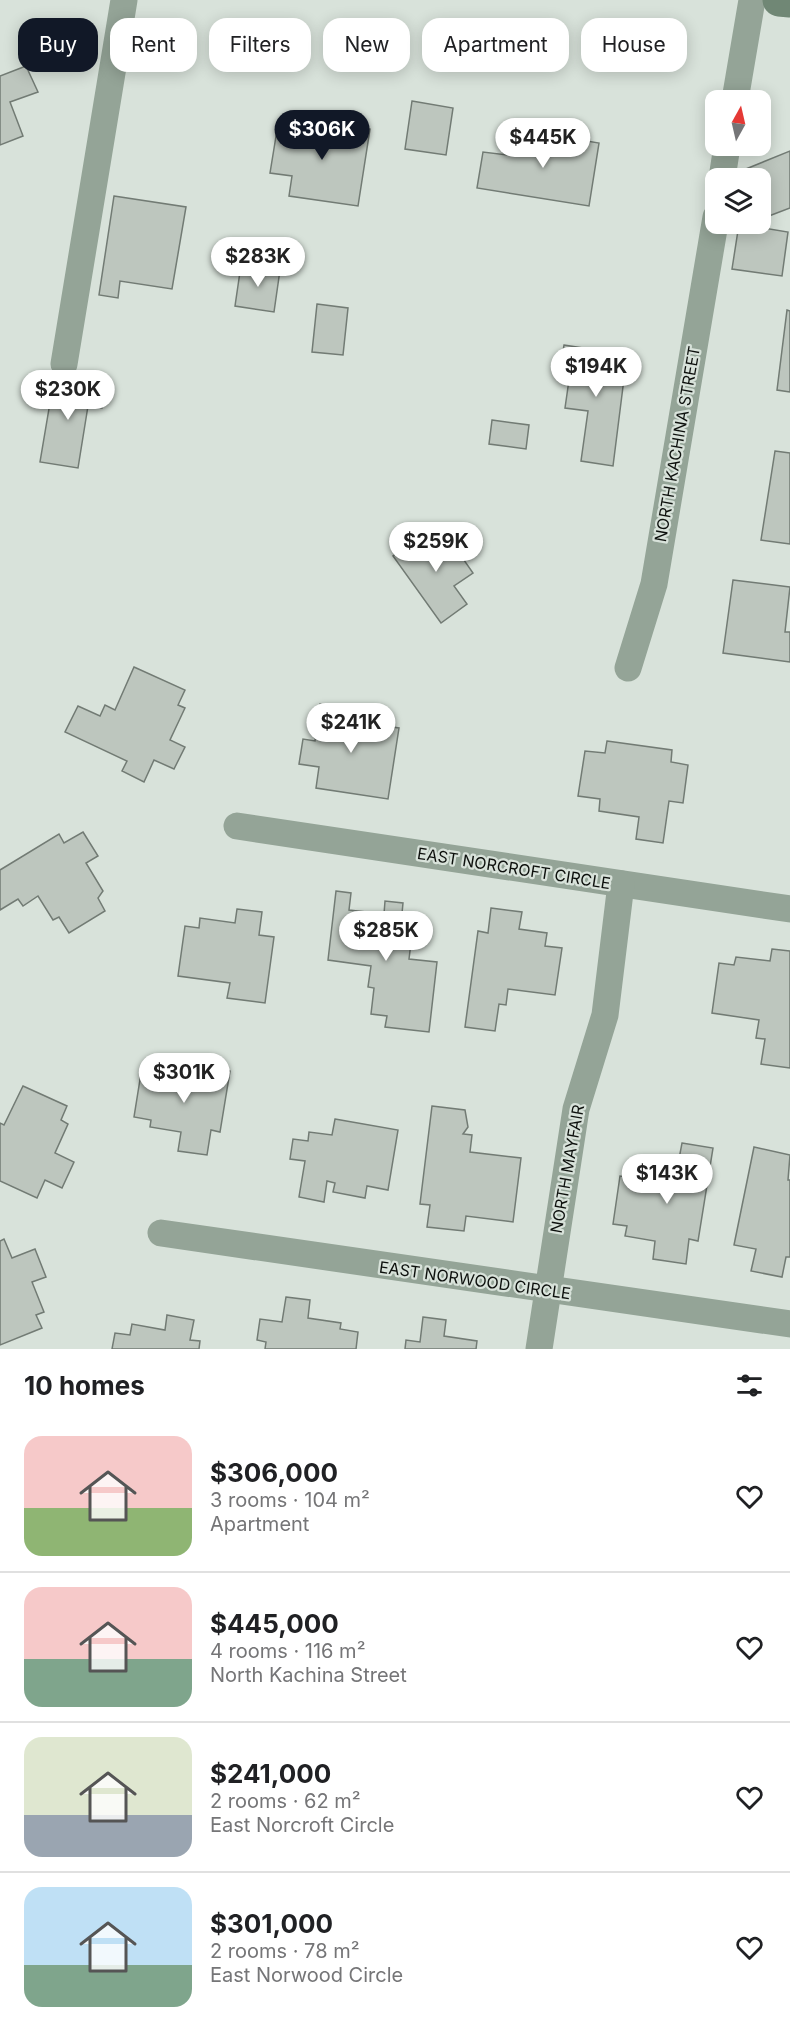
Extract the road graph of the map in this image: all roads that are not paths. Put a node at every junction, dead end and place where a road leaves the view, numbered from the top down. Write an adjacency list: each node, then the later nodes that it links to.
1 (124, 0): 7 (street)
2 (752, 0): 5 (street)
3 (779, 0): 4 (main road)
4 (790, 1)
5 (737, 90)
6 (713, 234): 8 (street, NORTH KACHINA STREET)
7 (64, 364)
8 (628, 668)
9 (237, 826): 10 (street, EAST NORCROFT CIRCLE)
10 (621, 884): 11 (street, EAST NORCROFT CIRCLE); 13 (street, NORTH MAYFAIR)
11 (790, 909)
12 (161, 1233): 13 (street, EAST NORWOOD CIRCLE)
13 (547, 1291): 14 (street, EAST NORWOOD CIRCLE); 15 (street, NORTH MAYFAIR)
14 (790, 1324)
15 (539, 1349)

